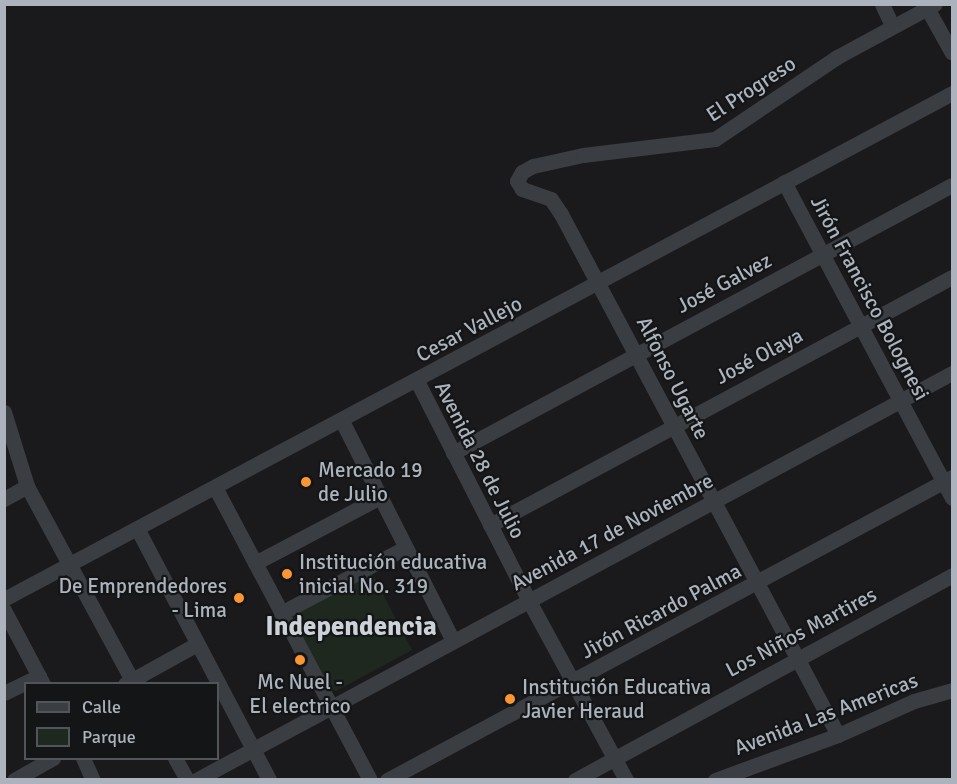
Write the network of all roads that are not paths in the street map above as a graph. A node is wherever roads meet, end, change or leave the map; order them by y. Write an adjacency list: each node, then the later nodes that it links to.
1 (882, 4): 3 (street)
2 (931, 6): 3 (street, El Progreso); 4 (street)
3 (892, 25): 8 (street, El Progreso)
4 (952, 53)
5 (952, 93): 6 (street, Cesar Vallejo)
6 (784, 182): 9 (street, Jirón Francisco Bolognesi); 11 (street, Cesar Vallejo)
7 (952, 185): 9 (street, José Galvez)
8 (520, 188): 11 (street, Alfonso Ugarte)
9 (823, 254): 12 (street, Jirón Francisco Bolognesi); 13 (street, José Galvez)
10 (952, 277): 12 (street, José Olaya)
11 (600, 282): 13 (street, Alfonso Ugarte); 15 (street, Cesar Vallejo)
12 (861, 326): 16 (street, Jirón Francisco Bolognesi); 19 (street, José Olaya)
13 (637, 354): 19 (street, Alfonso Ugarte); 20 (street, José Galvez)
14 (952, 373): 16 (street, Avenida 17 de Noviembre)
15 (417, 381): 18 (street, Cesar Vallejo); 20 (street, Avenida 28 de Julio)
16 (901, 400): 21 (street, Jirón Francisco Bolognesi); 27 (street, Avenida 17 de Noviembre)
17 (4, 412): 22 (street)
18 (342, 421): 23 (street, Cesar Vallejo); 24 (street)
19 (674, 425): 27 (street, Alfonso Ugarte); 28 (street, José Olaya)
20 (453, 453): 28 (street, Avenida 28 de Julio)
21 (948, 479): 25 (street, Jirón Francisco Bolognesi); 34 (street, Jirón Ricardo Palma)
22 (27, 486): 26 (street); 32 (street)
23 (216, 489): 29 (street, Cesar Vallejo); 31 (street)
24 (380, 497): 30 (street); 31 (street)
25 (952, 498)
26 (4, 499)
27 (714, 502): 34 (street, Alfonso Ugarte); 36 (street, Avenida 17 de Noviembre)
28 (490, 525): 36 (street, Avenida 28 de Julio)
29 (138, 531): 32 (street, Cesar Vallejo); 40 (street)
30 (405, 549): 38 (street); 39 (street)
31 (255, 563): 38 (street)
32 (69, 566): 35 (street, Cesar Vallejo); 44 (street)
33 (952, 575): 41 (street, Los Niños Martires)
34 (757, 583): 41 (street, Alfonso Ugarte); 46 (street, Jirón Ricardo Palma)
35 (4, 599)
36 (529, 601): 39 (street, Avenida 17 de Noviembre); 46 (street, Avenida 28 de Julio)
37 (4, 610): 43 (street)
38 (281, 613): 52 (street)
39 (453, 641): 52 (street, Avenida 17 de Noviembre)
40 (197, 644): 44 (street); 45 (street)
41 (797, 657): 53 (street, Alfonso Ugarte); 55 (street, Los Niños Martires)
42 (952, 678): 51 (street)
43 (41, 680)
44 (130, 682)
45 (217, 682)
46 (572, 682): 55 (street, Avenida 28 de Julio); 65 (street, Jirón Ricardo Palma)
47 (24, 686): 50 (street)
48 (219, 686): 54 (street)
49 (952, 690): 51 (street, Avenida Las Americas)
50 (4, 693)
51 (914, 701): 53 (street, Avenida Las Americas)
52 (328, 708): 54 (street, Avenida 17 de Noviembre); 64 (street)
53 (838, 735): 68 (street, Avenida Las Americas)
54 (252, 749): 62 (street, Avenida 17 de Noviembre); 63 (street)
55 (615, 758): 66 (street, Los Niños Martires); 67 (street, Avenida 28 de Julio)
56 (51, 760): 59 (street)
57 (83, 760): 60 (street)
58 (176, 760): 61 (street)
59 (14, 780)
60 (93, 780)
61 (187, 780)
62 (196, 780)
63 (269, 780)
64 (370, 780)
65 (387, 780)
66 (575, 780)
67 (626, 780)
68 (715, 780)

